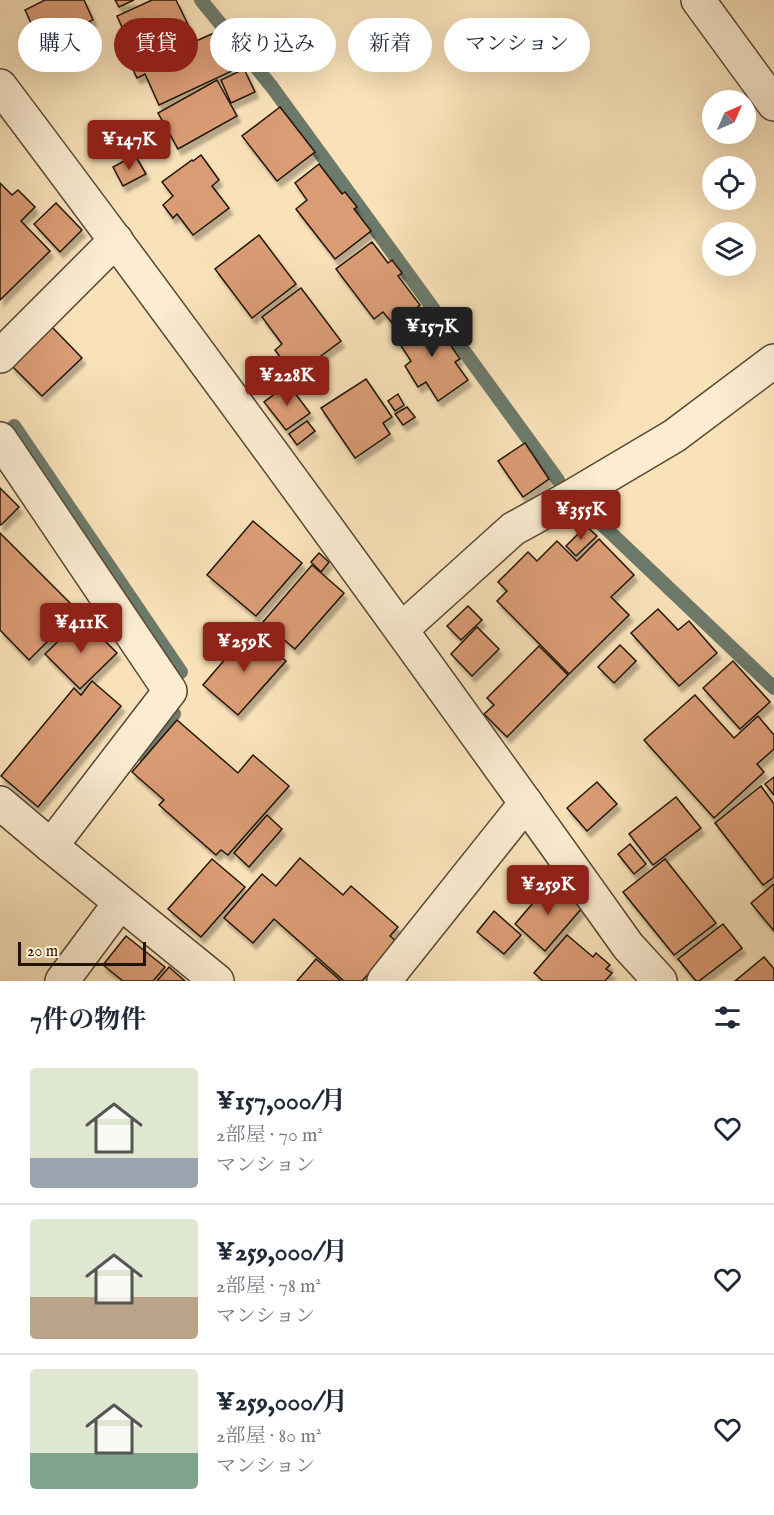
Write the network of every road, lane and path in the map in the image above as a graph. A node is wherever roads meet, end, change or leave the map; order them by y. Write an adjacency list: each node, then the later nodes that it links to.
1 (698, 0): 3 (street)
2 (0, 86): 4 (street)
3 (774, 104)
4 (116, 240): 5 (street); 8 (street)
5 (0, 356)
6 (774, 361): 8 (street)
7 (0, 439): 11 (street)
8 (402, 629): 9 (street)
9 (526, 802): 15 (street); 16 (street)
10 (0, 803): 11 (street)
11 (51, 846): 12 (street)
12 (120, 903): 13 (street); 14 (street)
13 (62, 981)
14 (217, 981)
15 (384, 981)
16 (660, 981)

